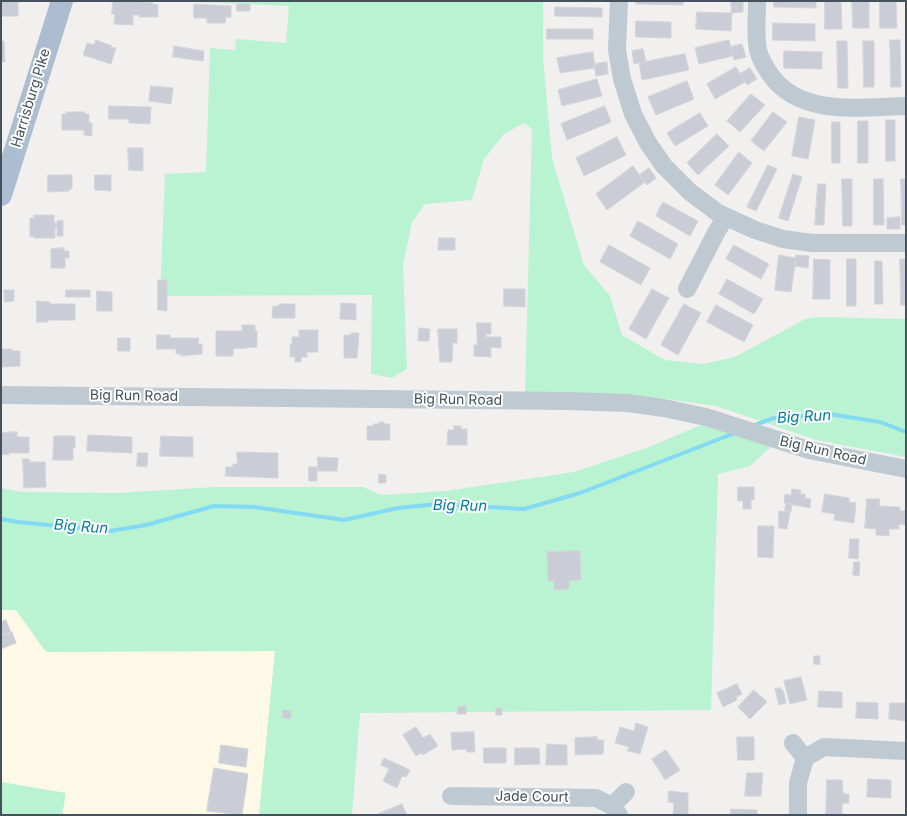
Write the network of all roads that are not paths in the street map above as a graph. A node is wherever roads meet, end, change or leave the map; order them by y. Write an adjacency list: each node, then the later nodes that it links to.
1 (62, 1): 5 (main road, Harrisburg Pike)
2 (619, 1): 6 (street)
3 (757, 1): 4 (street)
4 (906, 106)
5 (1, 195)
6 (726, 217): 7 (street); 8 (street)
7 (906, 243)
8 (687, 289)
9 (1, 395): 10 (street, Big Run Road)
10 (906, 469)
11 (793, 743): 13 (street)
12 (906, 751): 13 (street)
13 (805, 758): 17 (street)
14 (626, 792): 16 (street)
15 (451, 796): 16 (street, Jade Court)
16 (616, 810)
17 (798, 815)

